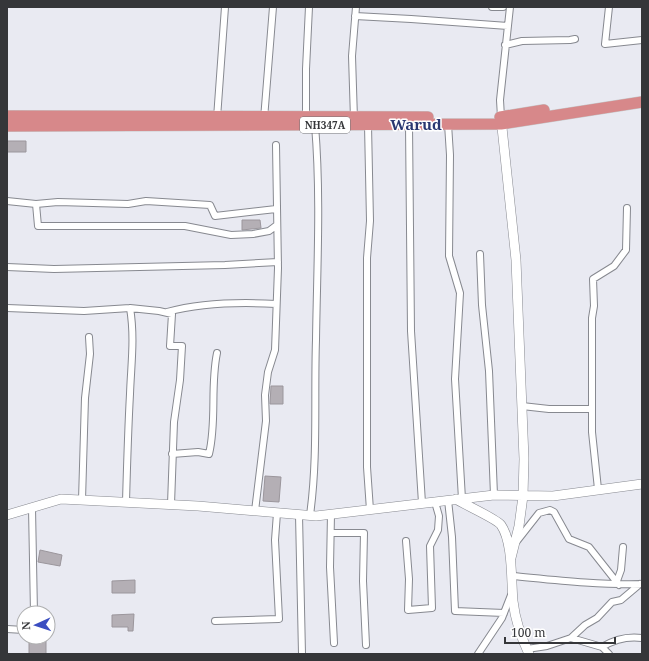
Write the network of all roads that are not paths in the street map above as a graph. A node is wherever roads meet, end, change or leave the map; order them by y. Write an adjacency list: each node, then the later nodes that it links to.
1 (225, 7): 20 (street)
2 (273, 7): 17 (street)
3 (309, 7): 21 (street)
4 (356, 7): 9 (street)
5 (492, 7): 6 (street)
6 (503, 7)
7 (510, 7): 10 (street)
8 (610, 7): 12 (street)
9 (355, 16): 10 (street); 18 (street)
10 (508, 26): 13 (street)
11 (575, 39): 13 (street)
12 (642, 40)
13 (505, 45): 19 (street)
14 (642, 95): 19 (highway)
15 (642, 102): 19 (highway, NH347A)
16 (7, 116): 20 (highway)
17 (264, 121): 20 (highway, NH347A); 21 (highway, NH347A)
18 (354, 121): 19 (highway); 21 (highway, NH347A); 23 (highway, NH347A)
19 (501, 121): 22 (highway, NH347A); 41 (street)
20 (217, 122): 25 (highway, NH347A)
21 (309, 122): 61 (street)
22 (448, 124): 24 (highway, NH347A); 48 (street)
23 (368, 125): 24 (highway, NH347A); 55 (street)
24 (409, 125): 52 (street)
25 (7, 126)
26 (276, 145): 30 (street)
27 (7, 201): 28 (street)
28 (36, 204): 30 (street); 31 (street)
29 (627, 208): 42 (street)
30 (276, 209): 31 (street)
31 (277, 225): 33 (street)
32 (480, 254): 46 (street)
33 (278, 262): 34 (street); 35 (street)
34 (7, 267)
35 (276, 304): 38 (street); 56 (street)
36 (7, 308): 37 (street)
37 (130, 308): 38 (street); 50 (street)
38 (165, 312): 43 (street)
39 (89, 337): 49 (street)
40 (217, 354): 43 (street)
41 (522, 406): 42 (street); 47 (street)
42 (591, 409): 45 (street)
43 (172, 454): 53 (street)
44 (642, 484): 45 (street)
45 (598, 489): 47 (street)
46 (494, 495): 47 (street); 48 (street)
47 (523, 496): 64 (street)
48 (455, 499): 51 (street); 66 (street); 72 (street)
49 (82, 500): 50 (street); 54 (street)
50 (126, 502): 53 (street)
51 (435, 502): 52 (street); 63 (street)
52 (422, 503): 55 (street)
53 (171, 504): 56 (street)
54 (32, 508): 58 (street); 71 (street)
55 (370, 510): 59 (street)
56 (255, 511): 57 (street)
57 (277, 513): 60 (street); 73 (street)
58 (7, 514)
59 (331, 514): 61 (street); 62 (street)
60 (299, 515): 61 (street); 80 (street)
61 (310, 516)
62 (331, 534): 76 (street); 77 (street)
63 (406, 541)
64 (515, 544): 66 (street); 68 (street)
65 (623, 546): 68 (street)
66 (511, 558): 67 (street)
67 (512, 576): 68 (street); 70 (street)
68 (618, 583): 69 (street)
69 (641, 584): 74 (street)
70 (513, 590): 72 (street); 79 (street)
71 (34, 605)
72 (504, 613): 81 (street)
73 (215, 621)
74 (571, 638): 78 (street); 79 (street)
75 (642, 638): 78 (street)
76 (334, 643)
77 (366, 645)
78 (602, 647): 82 (street)
79 (528, 652)
80 (302, 654)
81 (478, 654)
82 (609, 654)

